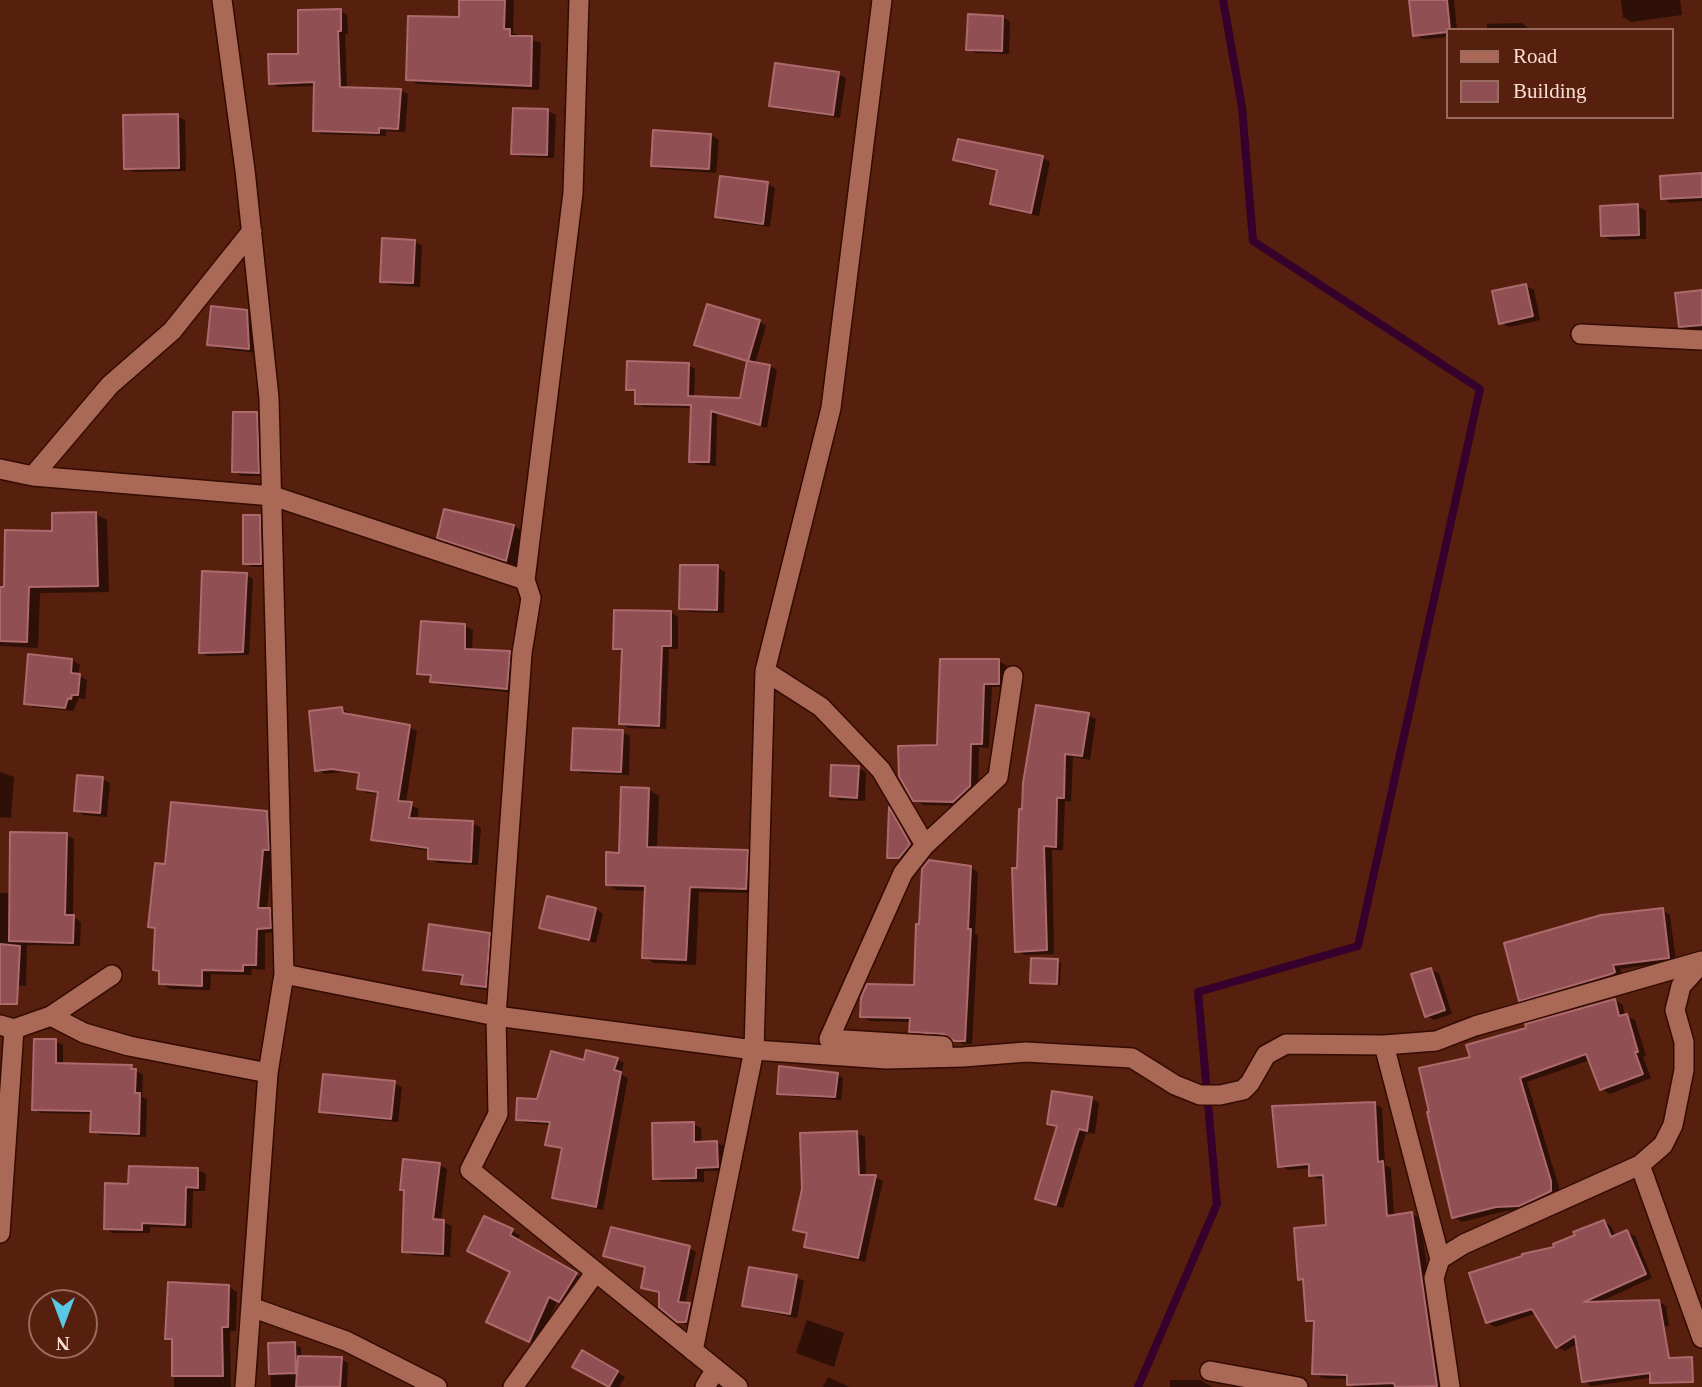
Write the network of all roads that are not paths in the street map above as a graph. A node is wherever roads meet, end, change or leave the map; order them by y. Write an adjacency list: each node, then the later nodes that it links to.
1 (222, 0): 4 (street)
2 (579, 0): 10 (street)
3 (882, 0): 11 (street)
4 (251, 231): 8 (street); 9 (street)
5 (1581, 334): 6 (street)
6 (1702, 340)
7 (0, 469): 8 (street)
8 (33, 476): 9 (street)
9 (273, 496): 10 (street); 15 (street)
10 (524, 580): 18 (street)
11 (765, 671): 13 (street); 22 (street)
12 (1013, 676): 13 (street)
13 (925, 845): 20 (street)
14 (1702, 962): 21 (street); 26 (street)
15 (284, 974): 18 (street); 25 (street)
16 (113, 975): 17 (street)
17 (51, 1016): 19 (street); 25 (street)
18 (496, 1016): 22 (street); 29 (street)
19 (7, 1027): 27 (street)
20 (829, 1039): 23 (street); 24 (street)
21 (1384, 1045): 23 (street); 28 (street)
22 (754, 1050): 24 (street); 32 (street)
23 (1026, 1052): 24 (street)
24 (964, 1057)
25 (268, 1073): 30 (street)
26 (1640, 1165): 28 (street); 31 (street)
27 (0, 1233)
28 (1440, 1259): 41 (street)
29 (595, 1273): 32 (street); 37 (street)
30 (251, 1307): 35 (street); 36 (street)
31 (1702, 1338)
32 (693, 1351): 33 (street)
33 (716, 1369): 38 (street); 39 (street)
34 (1210, 1371): 40 (street)
35 (245, 1387)
36 (437, 1387)
37 (513, 1387)
38 (705, 1387)
39 (738, 1387)
40 (1298, 1387)
41 (1450, 1387)

